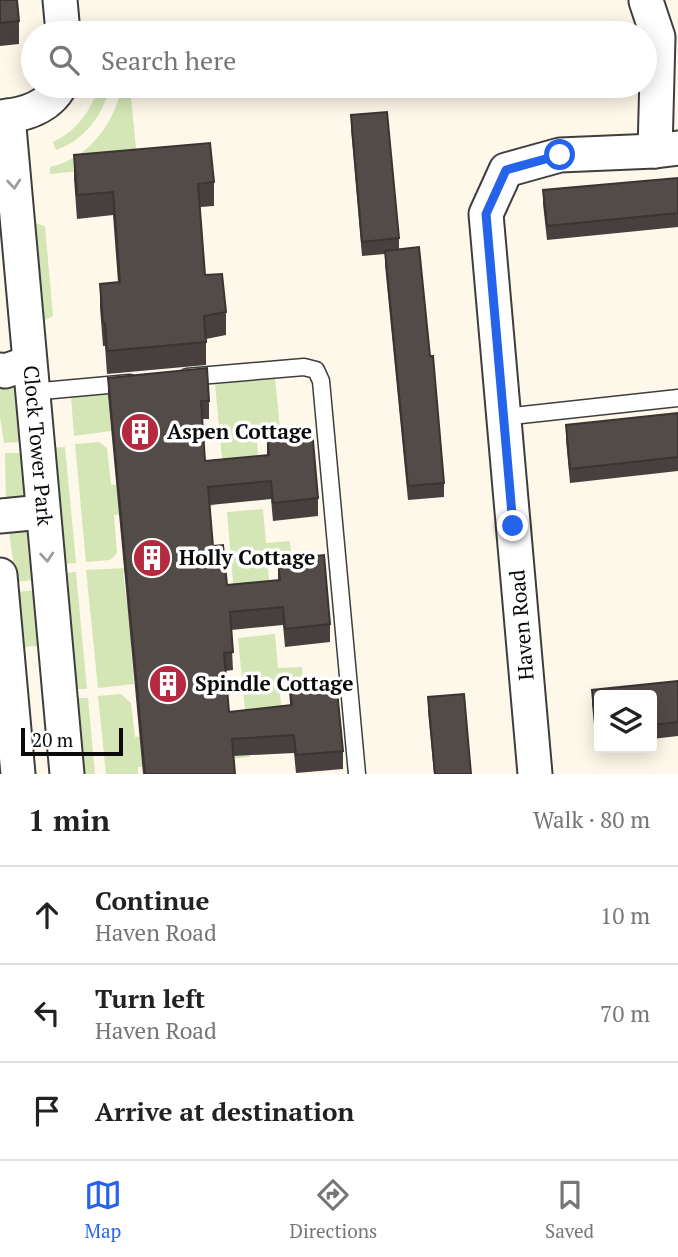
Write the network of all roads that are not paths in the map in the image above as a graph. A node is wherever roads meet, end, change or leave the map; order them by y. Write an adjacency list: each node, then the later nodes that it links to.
1 (60, 0): 3 (street)
2 (646, 1): 4 (street, Haven Road)
3 (62, 21)
4 (653, 21)
5 (657, 34): 8 (street, Haven Road)
6 (54, 98): 7 (street, Clock Tower Park)
7 (4, 117): 9 (street, Clock Tower Park, one-way to 9)
8 (666, 150): 13 (street, Haven Road)
9 (20, 375): 11 (lane); 14 (street, Clock Tower Park)
10 (171, 379): 21 (lane)
11 (145, 381)
12 (678, 398): 13 (lane)
13 (504, 416): 22 (street, Haven Road)
14 (43, 512): 15 (street); 17 (street, Clock Tower Park, one-way to 17)
15 (0, 516)
16 (0, 575): 18 (street)
17 (56, 655): 18 (street); 19 (street, Clock Tower Park)
18 (8, 662): 20 (street)
19 (65, 763): 20 (street)
20 (17, 764)
21 (357, 774)
22 (535, 774)

